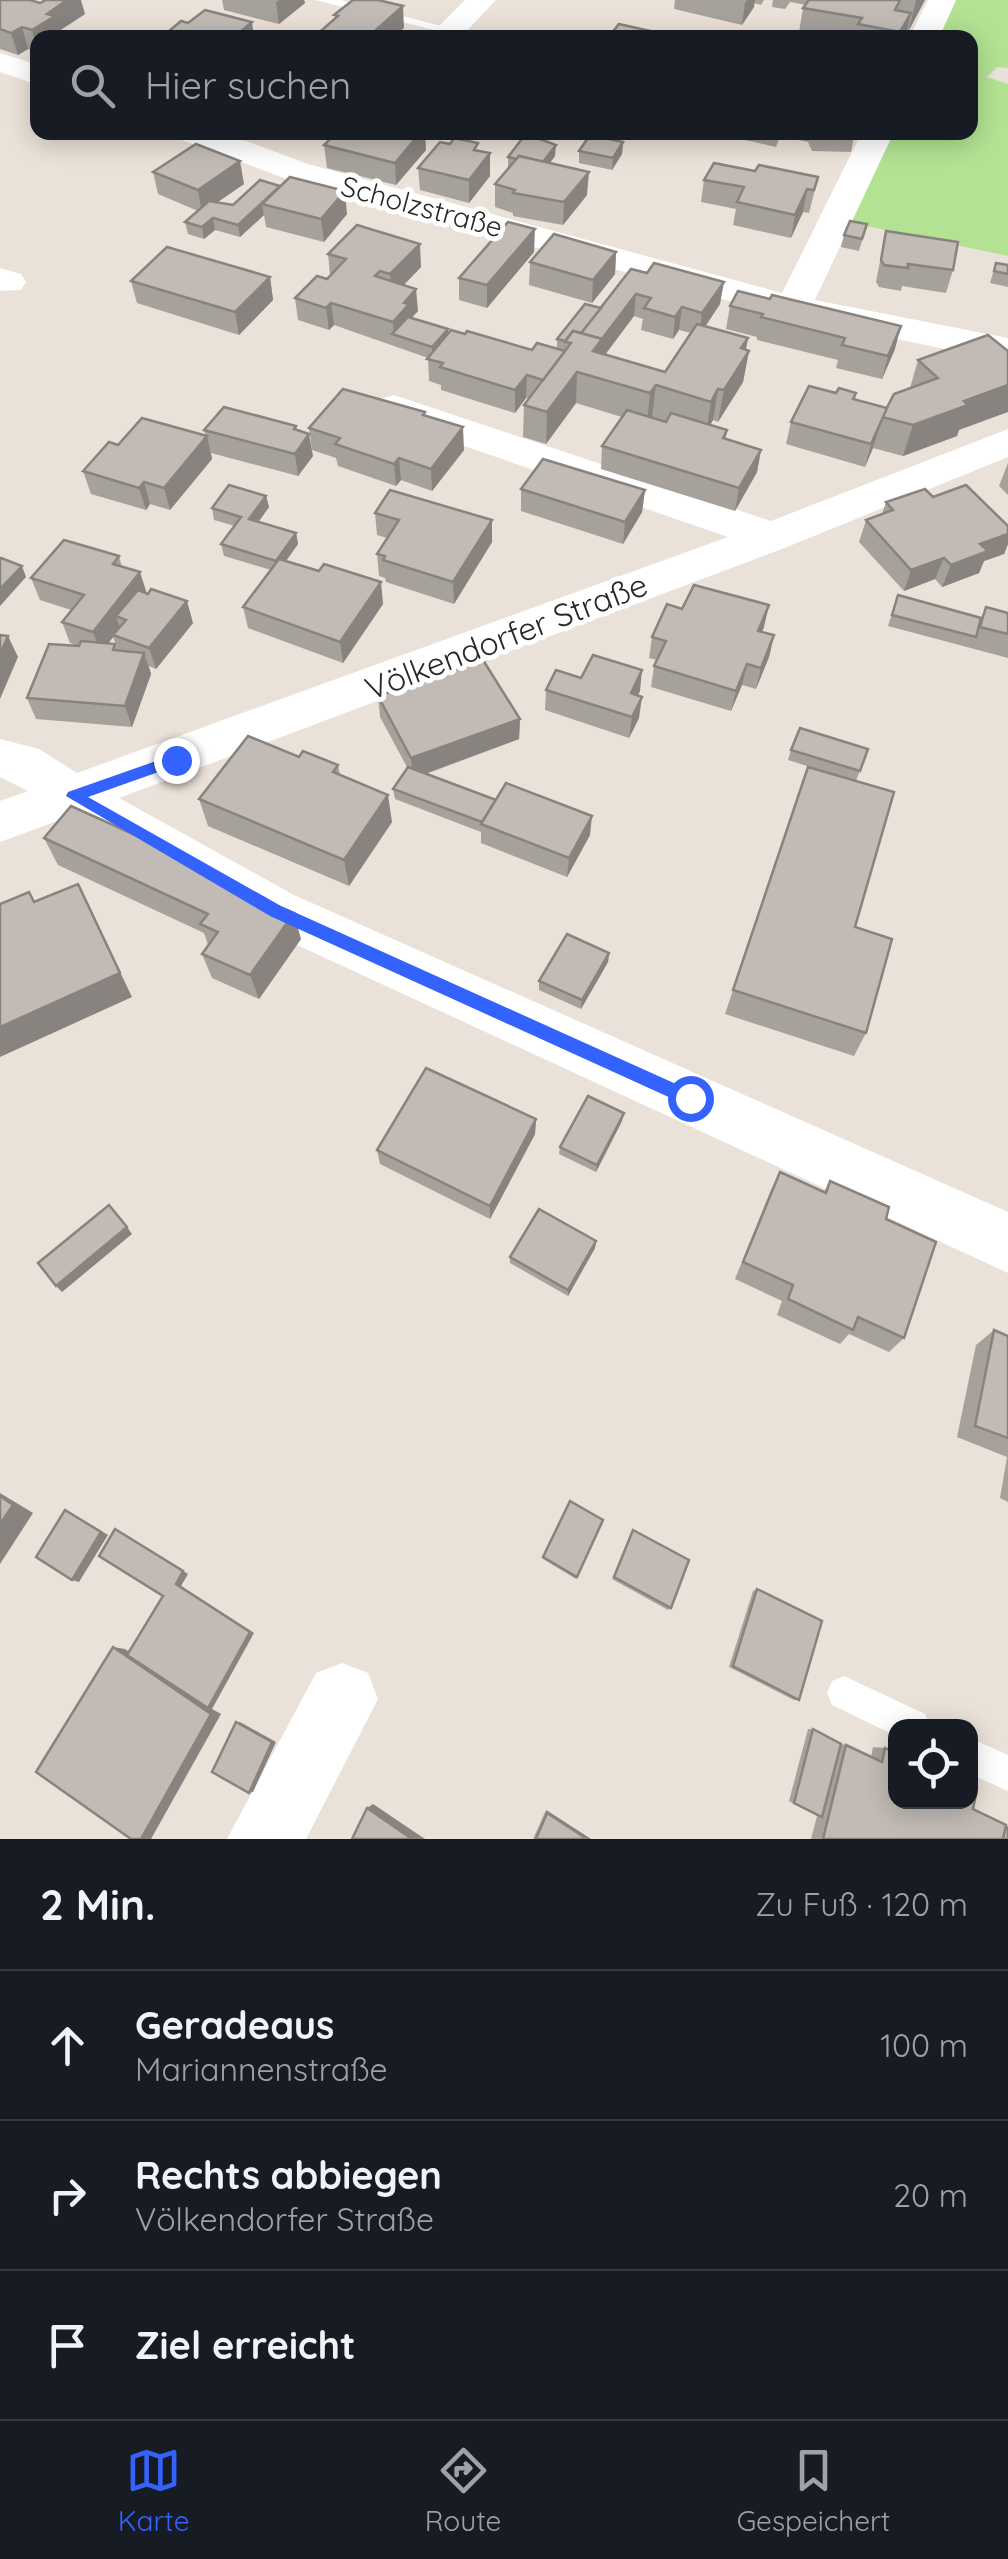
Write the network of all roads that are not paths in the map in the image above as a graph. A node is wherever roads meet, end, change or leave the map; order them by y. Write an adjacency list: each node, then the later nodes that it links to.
1 (322, 0): 4 (lane)
2 (482, 0): 5 (street)
3 (942, 0): 6 (street)
4 (431, 30)
5 (450, 30)
6 (928, 30)
7 (0, 62): 8 (street)
8 (30, 73)
9 (211, 140): 12 (street, Scholzstraße)
10 (874, 140): 13 (street)
11 (324, 146): 12 (street)
12 (296, 172): 13 (street, Scholzstraße)
13 (793, 306): 14 (street, Scholzstraße)
14 (1008, 350)
15 (354, 395): 17 (street)
16 (1008, 442): 17 (street, Völkendorfer Straße)
17 (772, 537): 19 (street, Völkendorfer Straße)
18 (0, 758): 19 (street)
19 (73, 796): 20 (street, Völkendorfer Straße); 21 (street)
20 (0, 822)
21 (1008, 1242)
22 (844, 1692): 24 (lane)
23 (342, 1699): 27 (street)
24 (899, 1719)
25 (978, 1759): 26 (lane)
26 (1008, 1773)
27 (266, 1839)

